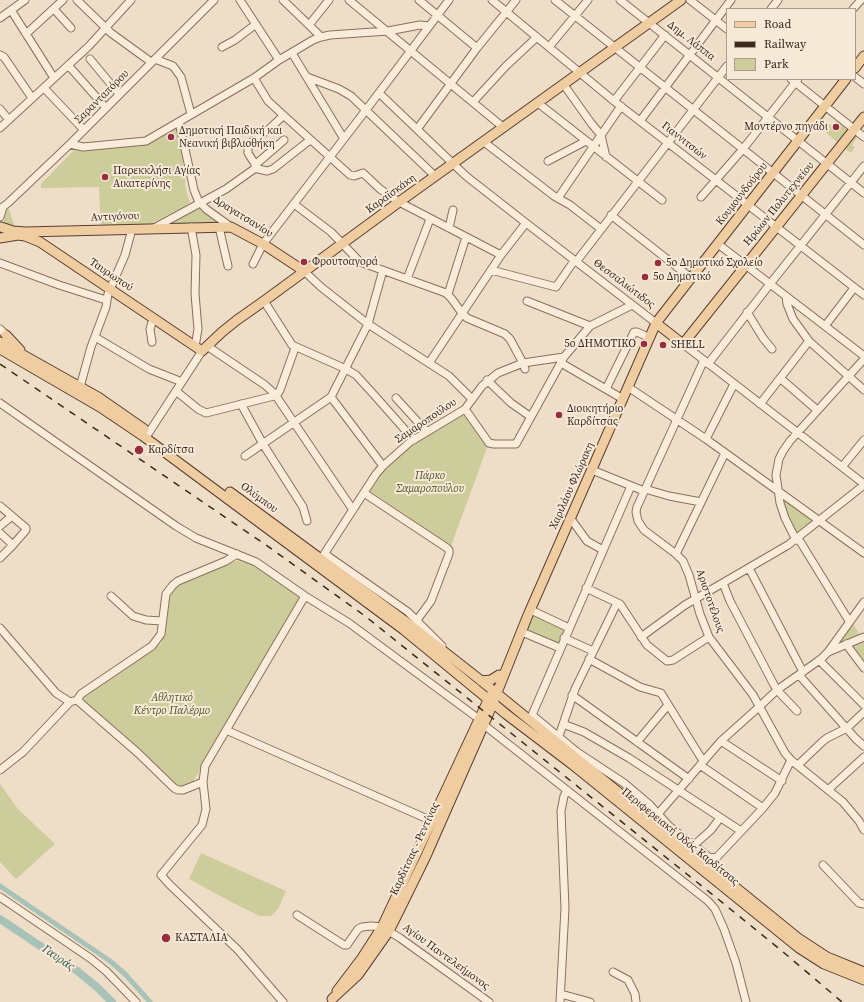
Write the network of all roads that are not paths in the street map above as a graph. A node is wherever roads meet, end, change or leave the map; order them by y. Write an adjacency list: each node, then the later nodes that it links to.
1 (25, 0): 26 (street)
2 (63, 0): 25 (street)
3 (76, 0): 37 (street)
4 (131, 0): 37 (street)
5 (240, 0): 33 (street)
6 (283, 0): 34 (street)
7 (329, 0): 34 (street)
8 (349, 0): 39 (street)
9 (419, 0): 28 (street)
10 (449, 0): 28 (street)
11 (492, 0): 27 (street, Γιαννιτσών)
12 (516, 0): 27 (street)
13 (555, 0): 29 (street)
14 (588, 0): 29 (street)
15 (620, 0): 32 (street, Δημ. Λάππα)
16 (681, 0): 32 (main road, Καραϊσκάκη)
17 (690, 0): 31 (street)
18 (731, 0): 31 (street)
19 (778, 0): 23 (street)
20 (860, 0): 22 (street); 24 (street)
21 (209, 2): 55 (street, Σαρανταπόρου)
22 (864, 3)
23 (772, 8)
24 (854, 8)
25 (54, 9): 36 (street); 40 (street)
26 (11, 10): 30 (street); 40 (street)
27 (506, 12): 43 (street, Γιαννιτσών); 47 (street)
28 (438, 15): 35 (street); 47 (street)
29 (575, 16): 45 (street); 46 (street)
30 (0, 18)
31 (716, 20): 38 (street); 51 (street)
32 (649, 22): 41 (street, Δημ. Λάππα); 46 (main road, Καραϊσκάκη)
33 (256, 24): 44 (street); 54 (street)
34 (309, 25): 42 (street)
35 (429, 26): 39 (street); 48 (street)
36 (71, 28)
37 (106, 28): 55 (street); 56 (street)
38 (726, 28)
39 (388, 31): 42 (street); 48 (street)
40 (26, 34): 62 (street)
41 (665, 35): 51 (street, Δημ. Λάππα); 57 (street)
42 (321, 37): 49 (street)
43 (537, 37): 45 (street, Γιαννιτσών); 77 (street)
44 (222, 47)
45 (549, 47): 60 (street, Γιαννιτσών)
46 (615, 47): 57 (street); 60 (main road, Καραϊσκάκη)
47 (477, 48): 68 (street)
48 (412, 51): 68 (street); 73 (street)
49 (292, 52): 54 (street); 61 (street)
50 (0, 55): 75 (street)
51 (690, 55): 64 (street, Δημ. Λάππα); 71 (street)
52 (864, 56): 59 (main road)
53 (90, 59): 74 (street)
54 (279, 60): 63 (street)
55 (153, 61): 74 (street, Σαρανταπόρου); 85 (street)
56 (68, 65): 62 (street); 82 (street)
57 (640, 67): 71 (street); 76 (street)
58 (726, 67): 64 (street)
59 (856, 67)
60 (580, 73): 70 (main road, Καραϊσκάκη); 76 (street, Γιαννιτσών)
61 (307, 77): 83 (street); 99 (street)
62 (54, 78): 72 (street)
63 (254, 78): 85 (street); 86 (street)
64 (718, 78): 84 (street); 87 (street, Δημ. Λάππα)
65 (856, 78): 69 (street)
66 (795, 80): 80 (street); 87 (street)
67 (845, 80): 80 (main road, Κουμουνδούρου)
68 (451, 83): 77 (street); 93 (street)
69 (864, 84)
70 (564, 85): 78 (main road, Καραϊσκάκη); 97 (street)
71 (665, 87): 84 (street); 90 (street)
72 (44, 88): 75 (street); 95 (street)
73 (379, 93): 83 (street); 93 (street, Θεσσαλιώτιδος)
74 (120, 94): 82 (street, Σαρανταπόρου)
75 (32, 98): 89 (street)
76 (614, 101): 79 (street, Γιαννιτσών)
77 (473, 102): 94 (street)
78 (538, 103): 94 (main road, Καραϊσκάκη); 102 (street)
79 (621, 106): 90 (street, Γιαννιτσών); 97 (street)
80 (825, 106): 96 (street); 103 (main road, Κουμουνδούρου)
81 (0, 108): 89 (street)
82 (106, 108): 95 (street, Σαρανταπόρου)
83 (366, 110): 99 (street); 117 (street)
84 (694, 110): 105 (street); 108 (street)
85 (191, 114): 91 (street)
86 (283, 116): 101 (street); 114 (street)
87 (768, 117): 103 (street, Δημ. Λάππα); 108 (street)
88 (864, 117): 96 (main road, Ηρώων Πολυτεχνείου)
89 (9, 120): 92 (street)
90 (640, 121): 105 (street, Γιαννιτσών)
91 (179, 122): 106 (street); 127 (street, Δραγατσανίου)
92 (0, 128)
93 (418, 128): 112 (street, Θεσσαλιώτιδος)
94 (504, 128): 104 (main road, Καραϊσκάκη)
95 (84, 130): 106 (street, Σαρανταπόρου)
96 (854, 130): 98 (street); 113 (main road, Ηρώων Πολυτεχνείου)
97 (601, 135): 107 (street); 109 (street)
98 (864, 137)
99 (344, 139): 110 (street)
100 (284, 140): 114 (street)
101 (310, 140): 110 (street); 114 (street)
102 (586, 141): 107 (street); 111 (street)
103 (798, 141): 113 (street, Δημ. Λάππα); 116 (main road, Κουμουνδούρου)
104 (484, 142): 112 (main road, Καραϊσκάκη); 124 (street)
105 (668, 143): 118 (street, Γιαννιτσών); 119 (street)
106 (70, 144): 129 (street, Σαρανταπόρου)
107 (593, 147): 109 (street); 124 (street)
108 (743, 149): 116 (street); 118 (street)
109 (607, 157): 119 (street)
110 (330, 158): 126 (street); 128 (street)
111 (548, 161)
112 (452, 164): 117 (main road, Καραϊσκάκη); 135 (street, Θεσσαλιώτιδος)
113 (827, 164): 120 (street, Δημ. Λάππα); 122 (main road, Ηρώων Πολυτεχνείου)
114 (256, 166): 127 (street)
115 (864, 166): 120 (street, Αριστοτέλους)
116 (773, 173): 122 (street); 130 (main road, Κουμουνδούρου)
117 (435, 176): 126 (main road, Καραϊσκάκη)
118 (716, 180): 123 (street); 130 (street, Γιαννιτσών)
119 (638, 181): 125 (street); 133 (street)
120 (851, 183): 121 (street, Δημ. Λάππα); 132 (street, Αριστοτέλους)
121 (864, 193)
122 (802, 195): 132 (street); 139 (main road, Ηρώων Πολυτεχνείου)
123 (701, 197)
124 (558, 198): 144 (street)
125 (662, 200)
126 (399, 202): 134 (street); 147 (main road, Καραϊσκάκη)
127 (200, 204): 138 (street, Δραγατσανίου); 141 (street)
128 (294, 204): 146 (street); 147 (street)
129 (3, 205): 140 (street, Σαρανταπόρου)
130 (748, 205): 139 (street, Γιαννιτσών); 148 (main road, Κουμουνδούρου)
131 (453, 210): 142 (street)
132 (825, 214): 149 (street); 150 (street, Αριστοτέλους)
133 (611, 216): 144 (street); 161 (street)
134 (430, 218): 142 (street); 160 (street)
135 (526, 223): 151 (street); 152 (street, Θεσσαλιώτιδος)
136 (191, 227): 137 (main road, Αντιγόνου); 141 (main road, Αντιγόνου); 185 (street)
137 (219, 227): 138 (main road, Αντιγόνου); 156 (street)
138 (231, 227): 146 (main road, Δραγατσανίου)
139 (776, 227): 150 (street, Γιαννιτσών); 155 (main road, Ηρώων Πολυτεχνείου)
140 (0, 228): 143 (main road, Αντιγόνου); 164 (main road, Ταυρωπού)
141 (152, 228): 143 (main road, Αντιγόνου)
142 (449, 228): 145 (street)
143 (132, 229): 164 (street)
144 (601, 229): 152 (street)
145 (466, 237): 151 (street); 165 (street)
146 (263, 244): 154 (street); 159 (main road, Δραγατσανίου)
147 (343, 244): 157 (street); 159 (main road, Καραϊσκάκη)
148 (718, 244): 155 (street); 161 (main road, Κουμουνδούρου)
149 (864, 245)
150 (800, 246): 162 (street, Αριστοτέλους); 163 (street, Γιαννιτσών)
151 (501, 255): 158 (street)
152 (575, 261): 158 (street); 171 (street, Θεσσαλιώτιδος)
153 (0, 263): 168 (street)
154 (253, 264)
155 (746, 265): 162 (street); 184 (main road, Ηρώων Πολυτεχνείου)
156 (228, 266)
157 (383, 270): 160 (street); 176 (street)
158 (491, 270): 173 (street)
159 (304, 271): 170 (main road, Καραϊσκάκη); 176 (street)
160 (407, 278): 165 (street)
161 (692, 278): 175 (main road, Κουμουνδούρου)
162 (770, 284): 167 (street); 172 (street, Αριστοτέλους)
163 (854, 288): 166 (street, Γιαννιτσών); 178 (street)
164 (110, 289): 168 (street); 174 (main road, Ταυρωπού)
165 (448, 294): 173 (street)
166 (864, 295)
167 (786, 296): 178 (street); 182 (street)
168 (106, 300): 180 (street)
169 (527, 300): 177 (street)
170 (264, 301): 185 (main road, Καραϊσκάκη); 186 (street)
171 (632, 305): 175 (street, Θεσσαλιώτιδος); 177 (street)
172 (747, 312): 188 (street); 191 (street, Αριστοτέλους)
173 (462, 313): 192 (street); 193 (street)
174 (154, 318): 183 (street); 185 (main road, Ταυρωπού)
175 (656, 323): 181 (main road, Χαριλάου Φλώρακη); 184 (main road, Θεσσαλιώτιδος)
176 (368, 324): 192 (street); 194 (street)
177 (590, 326): 190 (street)
178 (825, 326): 189 (street)
179 (2, 335): 200 (main road, Ολύμπου)
180 (95, 337): 198 (street); 200 (street)
181 (650, 338): 201 (main road, Χαριλάου Φλώρακη); 202 (street)
182 (809, 341): 195 (street); 196 (street)
183 (152, 342)
184 (683, 344): 191 (street, Θεσσαλιώτιδος)
185 (201, 348): 198 (street, Καραϊσκάκη); 205 (street)
186 (295, 348): 194 (street); 205 (street)
187 (0, 349): 220 (main road, Ολύμπου)
188 (772, 349)
189 (864, 357): 195 (street)
190 (562, 360): 193 (street, Σαμαροπούλου); 202 (street); 215 (street)
191 (706, 362): 199 (street, Θεσσαλιώτιδος); 216 (street, Αριστοτέλους)
192 (430, 363): 208 (street)
193 (524, 366): 197 (street, Σαμαροπούλου)
194 (346, 369): 206 (street); 222 (street)
195 (848, 376): 203 (street); 214 (street)
196 (780, 378): 212 (street); 214 (street)
197 (487, 380): 208 (street, Σαμαροπούλου); 215 (street)
198 (182, 382): 204 (street, Καραϊσκάκη)
199 (734, 384): 212 (street, Θεσσαλιώτιδος); 221 (street)
200 (80, 387): 220 (main road, Ολύμπου)
201 (628, 387): 209 (main road, Χαριλάου Φλώρακη); 216 (street)
202 (606, 389): 209 (street)
203 (864, 390)
204 (176, 391): 211 (street); 220 (street, Καραϊσκάκη)
205 (276, 395): 211 (street); 217 (street)
206 (332, 397): 217 (street); 227 (street)
207 (396, 398): 218 (street)
208 (472, 399): 213 (street, Σαμαροπούλου)
209 (623, 400): 229 (main road, Χαριλάου Φλώρακη)
210 (0, 403): 248 (street)
211 (241, 404): 224 (street)
212 (760, 404): 219 (street, Θεσσαλιώτιδος)
213 (465, 409): 215 (street); 218 (street, Σαμαροπούλου)
214 (818, 410): 219 (street)
215 (531, 417)
216 (677, 419): 221 (street); 232 (street, Αριστοτέλους)
217 (295, 423): 224 (street); 237 (street)
218 (427, 432): 222 (street, Σαμαροπούλου)
219 (797, 432): 228 (street, Θεσσαλιώτιδος); 233 (street)
220 (147, 435): 250 (main road, Ολύμπου); 286 (main road, Ολύμπου)
221 (706, 439): 225 (street)
222 (414, 440): 227 (street, Σαμαροπούλου)
223 (864, 440): 228 (street)
224 (263, 444): 226 (street); 240 (street)
225 (725, 453): 233 (street); 235 (street)
226 (245, 456)
227 (383, 466): 234 (street, Σαμαροπούλου)
228 (842, 467): 230 (street, Θεσσαλιώτιδος)
229 (592, 470): 231 (street); 239 (main road, Χαριλάου Φλώρακη)
230 (864, 484): 241 (street)
231 (631, 486): 232 (street); 246 (street)
232 (645, 490): 235 (street); 249 (street, Αριστοτέλους)
233 (778, 492): 241 (street); 244 (street)
234 (364, 493): 237 (street, Σαμαροπούλου); 261 (street)
235 (701, 502): 249 (street)
236 (0, 506): 238 (street)
237 (353, 510): 250 (street, Σαμαροπούλου)
238 (12, 516): 242 (street); 245 (street)
239 (570, 519): 246 (street); 260 (main road, Χαριλάου Φλώρακη)
240 (307, 521)
241 (819, 521): 244 (street); 247 (street)
242 (0, 526)
243 (0, 533): 245 (street)
244 (797, 539): 252 (street); 263 (street)
245 (13, 545): 251 (street)
246 (603, 550): 254 (street)
247 (864, 553)
248 (237, 554): 256 (street); 262 (street)
249 (676, 554): 257 (street, Αριστοτέλους)
250 (323, 556): 261 (street); 275 (main road, Ολύμπου)
251 (0, 558)
252 (749, 568): 253 (street); 279 (street)
253 (723, 583): 257 (street); 282 (street)
254 (586, 588): 258 (street); 265 (street)
255 (111, 596): 262 (street)
256 (305, 596): 292 (street); 295 (street)
257 (695, 598): 267 (street); 268 (street, Αριστοτέλους)
258 (617, 602): 267 (street); 273 (street)
259 (864, 602): 263 (street)
260 (530, 613): 265 (street); 266 (main road, Χαριλάου Φλώρακη); 280 (main road, Χαριλάου Φλώρακη)
261 (417, 620): 275 (street)
262 (162, 621): 285 (street)
263 (849, 621): 274 (street)
264 (0, 628): 285 (street)
265 (569, 628): 270 (street)
266 (522, 632): 272 (street); 283 (main road, Χαριλάου Φλώρακη)
267 (641, 637): 268 (street)
268 (709, 637): 289 (street, Αριστοτέλους)
269 (864, 637): 271 (street)
270 (564, 638): 272 (street); 273 (street)
271 (846, 644): 274 (street); 278 (street)
272 (560, 648): 296 (street)
273 (593, 651): 276 (street)
274 (828, 652): 277 (street)
275 (450, 657): 281 (main road, Ολύμπου)
276 (589, 659): 284 (street); 287 (street)
277 (819, 660): 279 (street); 288 (street)
278 (864, 668)
279 (801, 674): 282 (street); 294 (street)
280 (499, 675): 281 (main road); 283 (main road, Χαριλάου Φλώρακη)
281 (481, 681): 283 (main road, Ολύμπου)
282 (778, 690): 289 (street); 290 (street)
283 (495, 692): 286 (main road, Καρδίτσας - Ρεντίνας); 326 (main road, Περιφερειακή Οδός Καρδίτσας)
284 (572, 695): 293 (street); 298 (street)
285 (74, 701): 304 (street); 307 (street)
286 (491, 701): 292 (main road, Καρδίτσας - Ρεντίνας); 327 (main road, Περιφερειακή Οδός Καρδίτσας)
287 (668, 705): 298 (street); 302 (street)
288 (864, 705)
289 (760, 706): 297 (street); 301 (street, Αριστοτέλους)
290 (797, 711)
291 (864, 712): 294 (street)
292 (482, 722): 309 (street); 311 (main road, Καρδίτσας - Ρεντίνας)
293 (563, 724): 296 (street); 310 (street)
294 (847, 728): 299 (street); 303 (street)
295 (226, 730): 307 (street); 316 (street)
296 (560, 736): 313 (street)
297 (721, 741): 302 (street); 306 (street)
298 (637, 742): 305 (street)
299 (864, 746)
300 (864, 757): 308 (street)
301 (791, 760): 303 (street, Αριστοτέλους); 306 (street)
302 (702, 763): 305 (street); 312 (street)
303 (798, 765): 308 (street, Αριστοτέλους)
304 (0, 770)
305 (689, 779): 310 (street)
306 (782, 781): 312 (street)
307 (203, 782): 331 (street)
308 (828, 789): 315 (street, Αριστοτέλους)
309 (567, 790): 328 (street); 336 (street)
310 (679, 790): 313 (street); 314 (street)
311 (450, 792): 316 (main road, Καρδίτσας - Ρεντίνας); 324 (main road, Καρδίτσας - Ρεντίνας)
312 (763, 808): 318 (street)
313 (658, 814): 319 (street)
314 (720, 818): 318 (street); 319 (street)
315 (862, 819): 317 (street, Αριστοτέλους)
316 (432, 821): 324 (main road, Καρδίτσας - Ρεντίνας)
317 (864, 830)
318 (741, 831): 319 (street)
319 (693, 846)
320 (823, 865): 322 (street)
321 (0, 897): 330 (street)
322 (864, 904)
323 (297, 915): 324 (street)
324 (386, 929): 329 (main road, Καρδίτσας - Ρεντίνας); 332 (street, Αγίου Παντελεήμονος)
325 (613, 972): 335 (street)
326 (864, 972)
327 (864, 980)
328 (561, 994): 333 (street); 334 (street)
329 (330, 1000)
330 (136, 1002)
331 (283, 1002)
332 (489, 1002)
333 (560, 1002)
334 (590, 1002)
335 (636, 1002)
336 (746, 1002)

